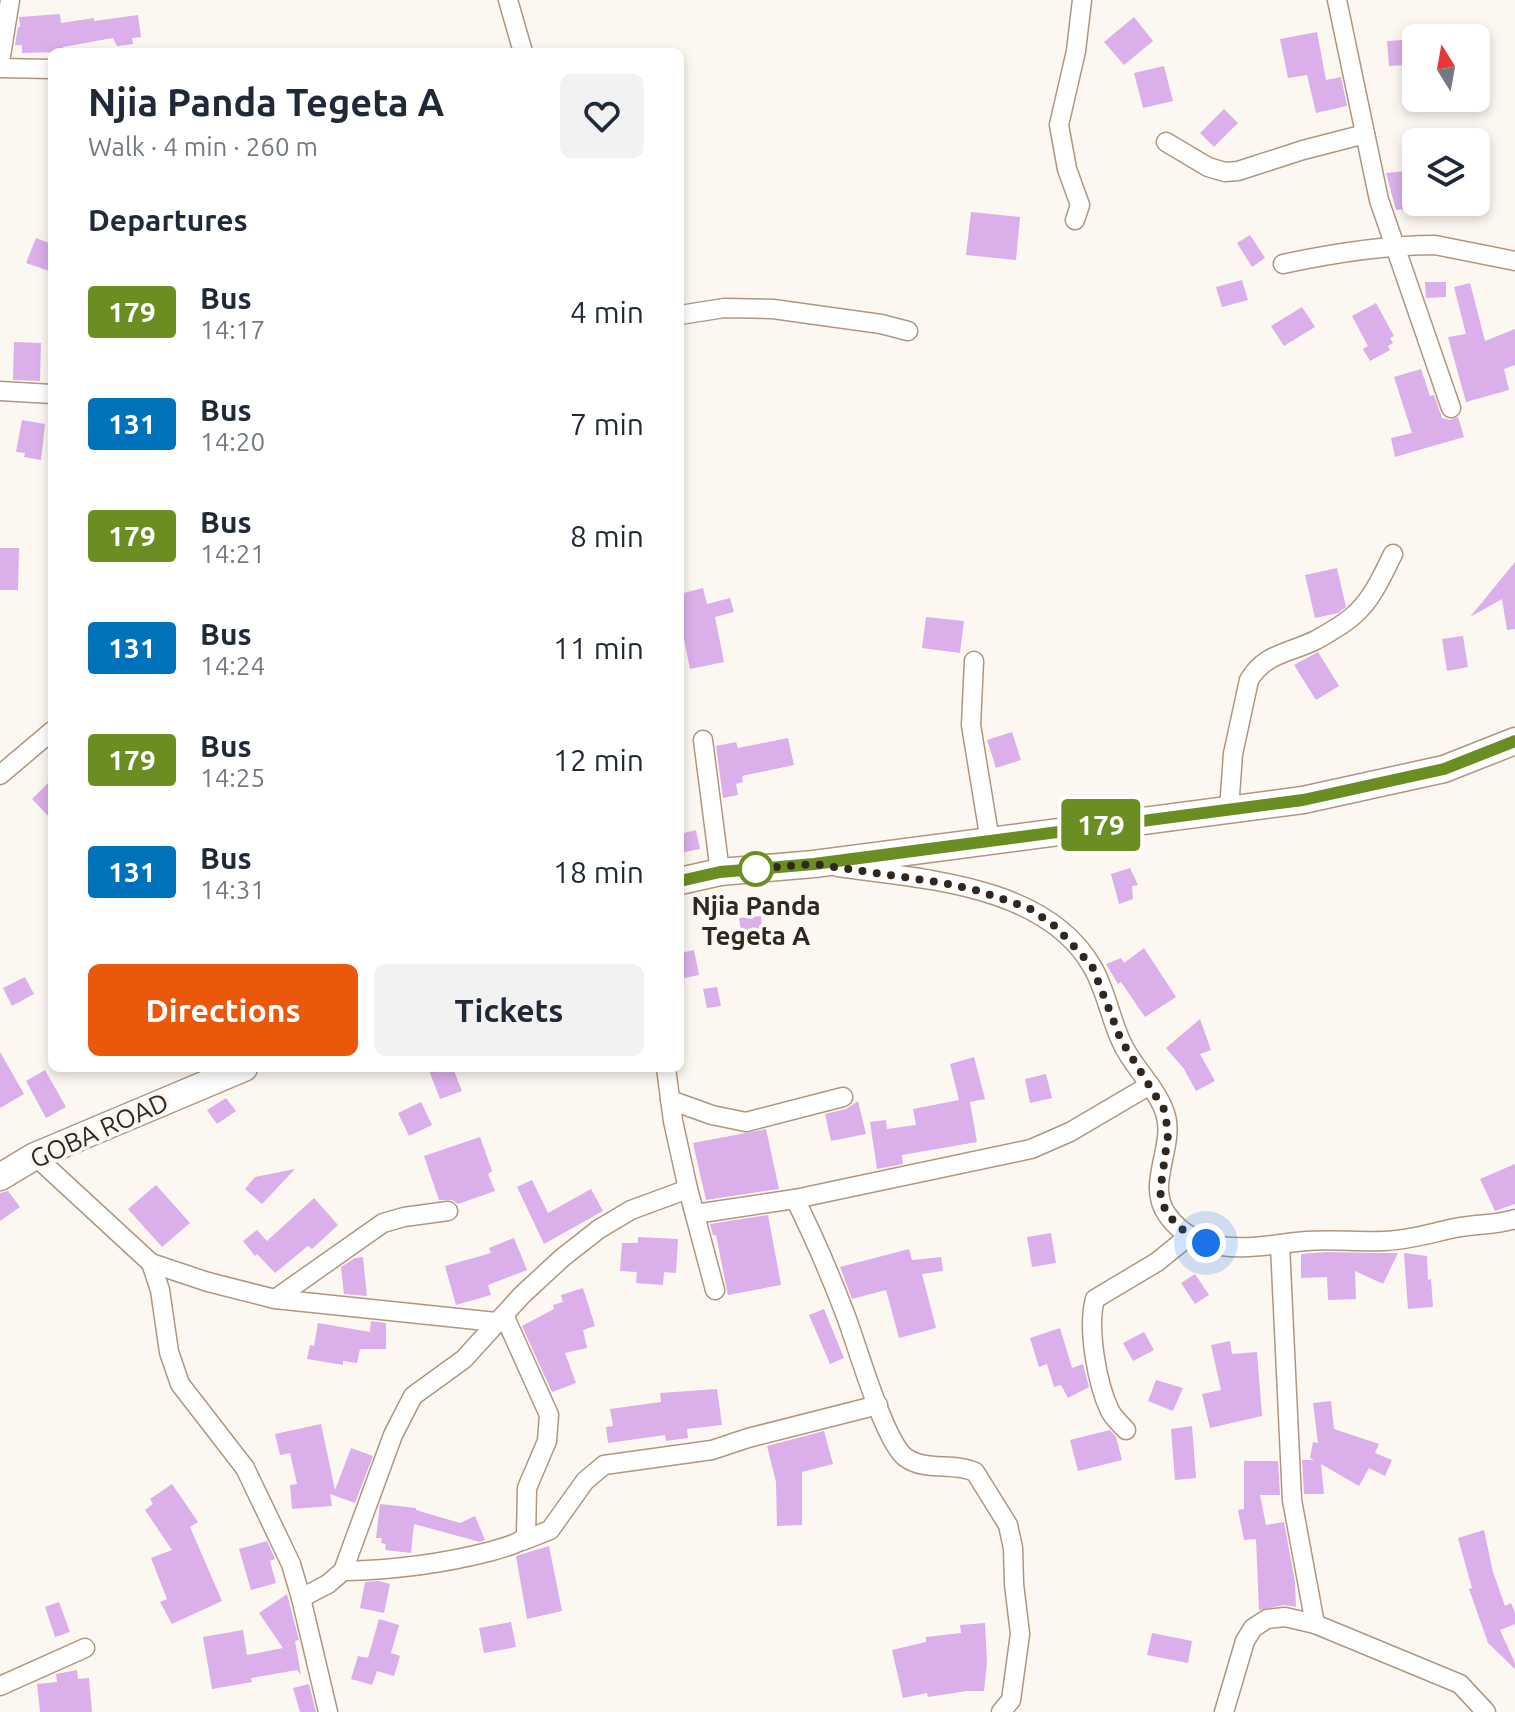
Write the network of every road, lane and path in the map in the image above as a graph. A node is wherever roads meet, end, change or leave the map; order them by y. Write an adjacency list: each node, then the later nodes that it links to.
1 (10, 0): 6 (street)
2 (508, 0): 5 (street)
3 (1082, 0): 11 (street)
4 (1337, 0): 9 (street)
5 (522, 48)
6 (0, 62)
7 (0, 68): 8 (street)
8 (48, 69)
9 (1365, 134): 10 (street); 12 (street)
10 (1166, 142)
11 (1075, 220)
12 (1394, 247): 13 (street); 14 (street); 19 (street)
13 (1515, 261)
14 (1283, 264)
15 (684, 314): 16 (street)
16 (908, 331)
17 (0, 391): 18 (street)
18 (48, 394)
19 (1451, 408)
20 (1393, 554): 26 (street)
21 (974, 661): 27 (street)
22 (48, 734): 25 (street)
23 (703, 740): 29 (street)
24 (1515, 741): 26 (main road)
25 (0, 775)
26 (1229, 809): 27 (main road)
27 (990, 841): 28 (main road)
28 (814, 864): 29 (main road); 33 (street)
29 (720, 872): 30 (main road)
30 (684, 880)
31 (234, 1072): 36 (main road, GOBA ROAD)
32 (666, 1072): 35 (street)
33 (1150, 1085): 39 (street); 43 (street)
34 (843, 1097): 35 (street)
35 (670, 1100): 38 (street)
36 (35, 1156): 37 (main road, GOBA ROAD); 45 (street)
37 (0, 1177)
38 (688, 1189): 41 (street); 48 (street)
39 (795, 1199): 41 (street); 49 (street)
40 (448, 1211): 47 (street)
41 (695, 1214): 46 (street)
42 (1515, 1219): 44 (street)
43 (1189, 1236): 44 (street); 50 (street)
44 (1280, 1245): 54 (street)
45 (151, 1263): 47 (street); 53 (street)
46 (715, 1290)
47 (275, 1299): 48 (street)
48 (500, 1318): 51 (street); 52 (street)
49 (878, 1405): 51 (street); 58 (street)
50 (1126, 1430)
51 (522, 1541): 52 (street)
52 (343, 1571): 53 (street)
53 (301, 1598): 57 (street)
54 (1315, 1624): 59 (street); 60 (street)
55 (85, 1648): 56 (street)
56 (0, 1686)
57 (328, 1712)
58 (1001, 1712)
59 (1224, 1712)
60 (1486, 1712)

